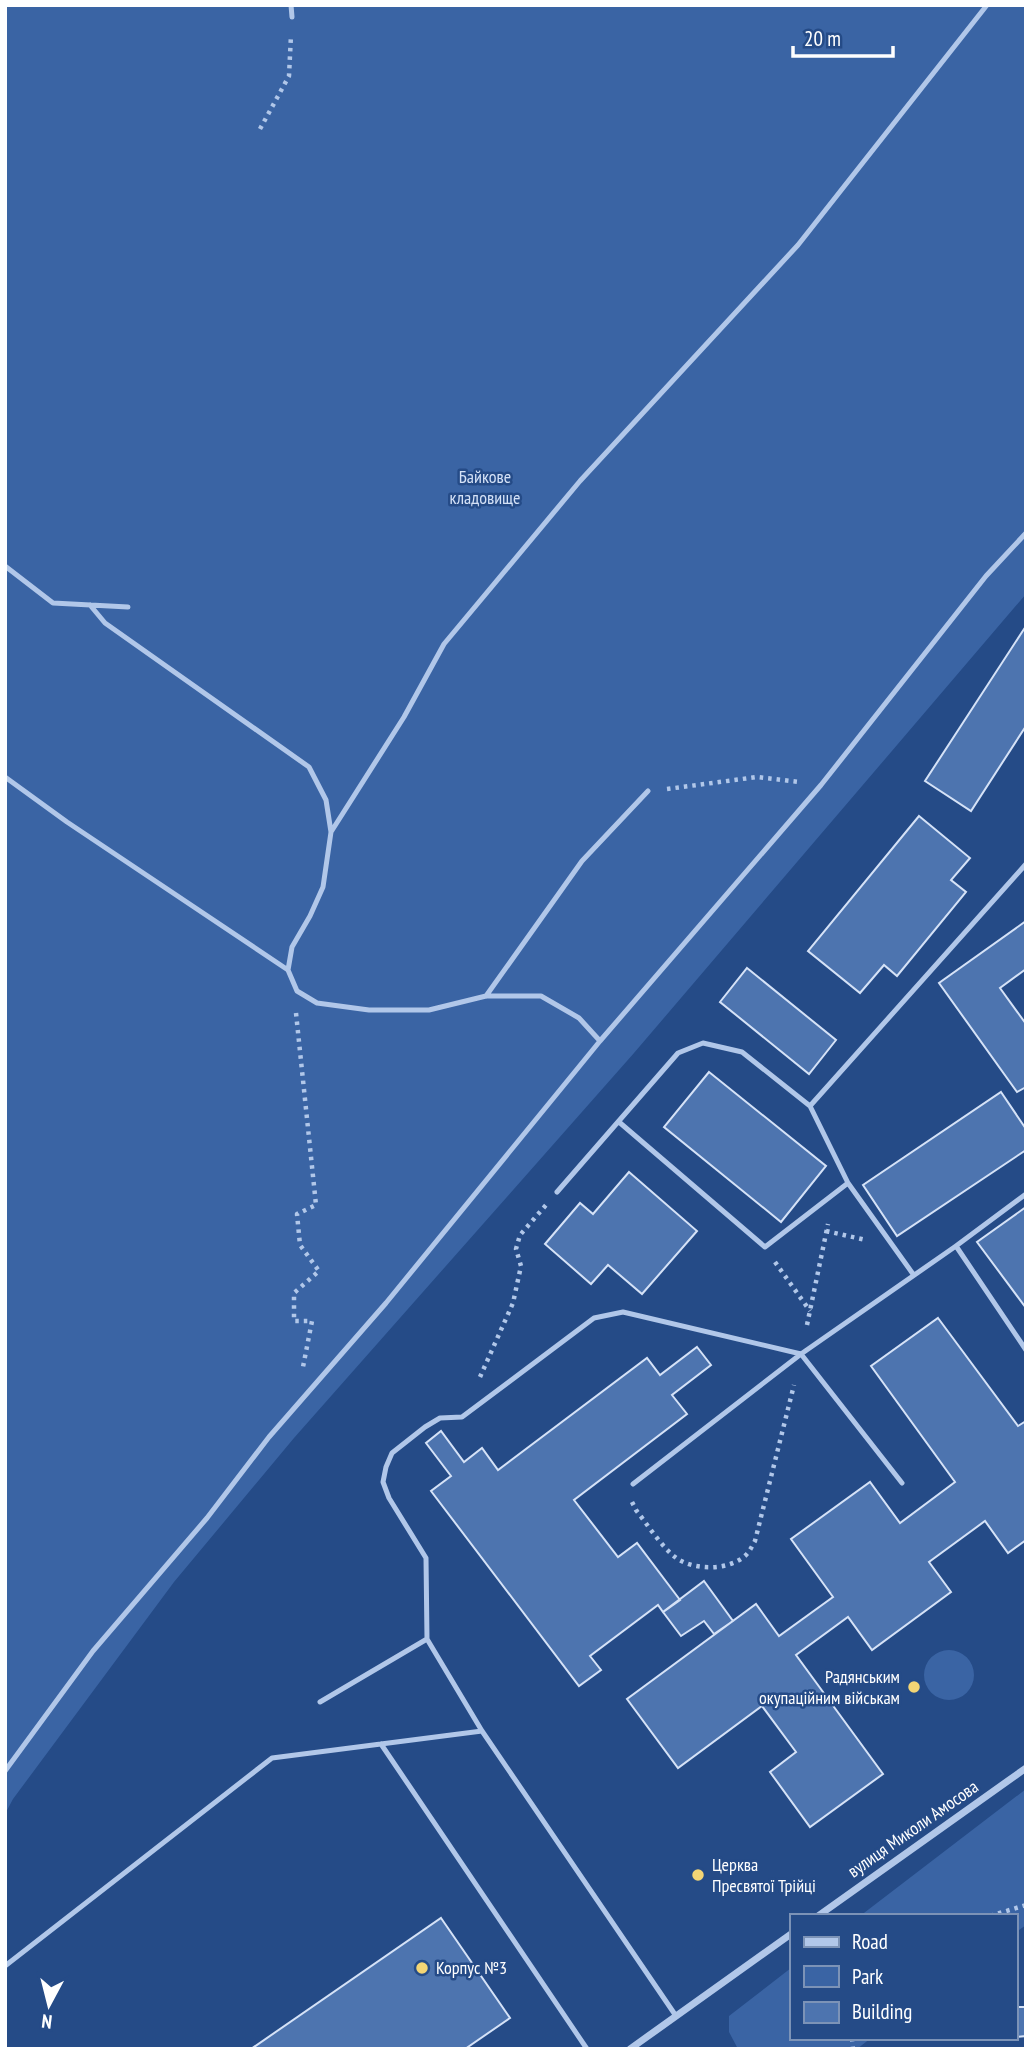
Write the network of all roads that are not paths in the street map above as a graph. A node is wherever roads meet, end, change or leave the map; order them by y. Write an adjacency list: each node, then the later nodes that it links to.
1 (291, 5): 3 (lane)
2 (987, 5): 10 (lane)
3 (292, 17)
4 (1026, 533): 14 (lane)
5 (5, 566): 6 (lane)
6 (90, 605): 7 (lane); 10 (lane)
7 (128, 607)
8 (5, 777): 12 (lane)
9 (648, 791): 13 (lane)
10 (331, 832): 12 (lane)
11 (1026, 864): 15 (lane)
12 (288, 970): 13 (lane)
13 (486, 996): 14 (lane)
14 (600, 1041): 31 (lane)
15 (810, 1106): 16 (lane); 17 (lane)
16 (619, 1122): 17 (lane); 18 (lane)
17 (848, 1182): 21 (lane)
18 (557, 1192)
19 (1026, 1194): 20 (lane)
20 (956, 1246): 21 (lane); 22 (lane)
21 (913, 1274): 23 (lane)
22 (1026, 1350)
23 (801, 1354): 24 (lane); 25 (lane); 26 (lane)
24 (902, 1483)
25 (633, 1484)
26 (427, 1639): 27 (lane); 28 (lane)
27 (320, 1702)
28 (482, 1731): 29 (lane); 35 (lane)
29 (381, 1744): 34 (lane); 36 (lane)
30 (1026, 1768): 32 (street, вулиця Миколи Амосова)
31 (5, 1771)
32 (821, 1914)
33 (790, 1935): 35 (street)
34 (5, 1966)
35 (676, 2016): 37 (street)
36 (587, 2049)
37 (630, 2049)

